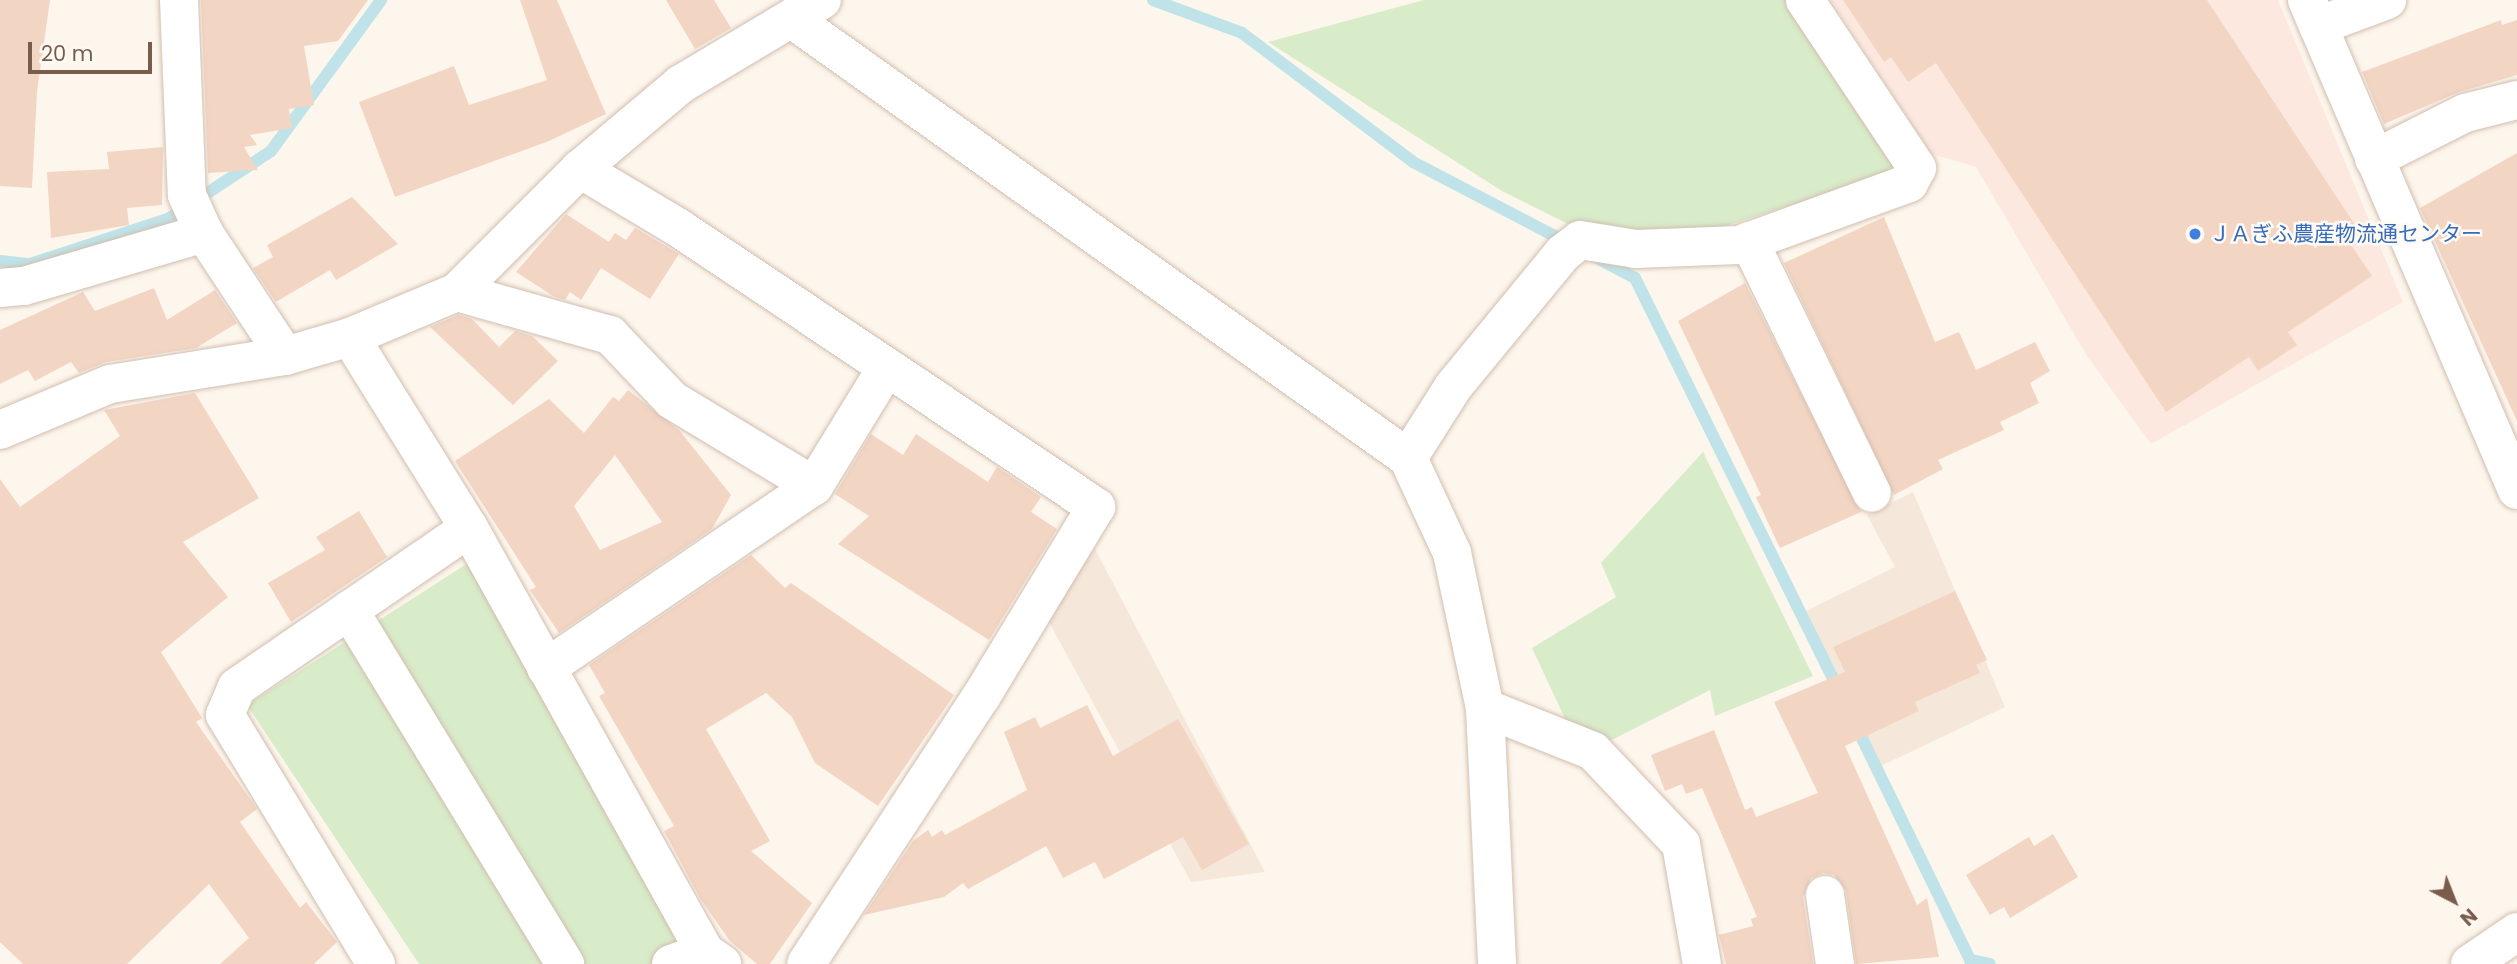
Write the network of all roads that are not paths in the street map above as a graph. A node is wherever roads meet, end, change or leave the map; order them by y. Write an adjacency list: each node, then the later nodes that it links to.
1 (179, 0): 9 (street)
2 (1805, 0): 10 (street)
3 (2386, 0): 5 (street)
4 (807, 10): 8 (street); 17 (street)
5 (2313, 13): 7 (street)
6 (2517, 100): 7 (street)
7 (2374, 159): 19 (street)
8 (580, 169): 12 (street); 15 (street)
9 (204, 233): 11 (street); 14 (street)
10 (1749, 241): 17 (street); 20 (street)
11 (0, 288)
12 (457, 292): 13 (street); 18 (street)
13 (349, 337): 14 (street); 21 (street)
14 (285, 356): 16 (street)
15 (884, 370): 18 (street); 30 (street)
16 (0, 430)
17 (1408, 458): 24 (street)
18 (814, 486): 23 (street)
19 (2517, 490)
20 (1872, 493)
21 (469, 528): 22 (street); 23 (street)
22 (349, 610): 28 (street); 29 (street)
23 (545, 668): 27 (street)
24 (1485, 708): 31 (street); 32 (street)
25 (1825, 895): 33 (street)
26 (2517, 932): 34 (street)
27 (699, 960)
28 (376, 964)
29 (565, 964)
30 (806, 964)
31 (1497, 964)
32 (1702, 964)
33 (1835, 964)
34 (2470, 964)

